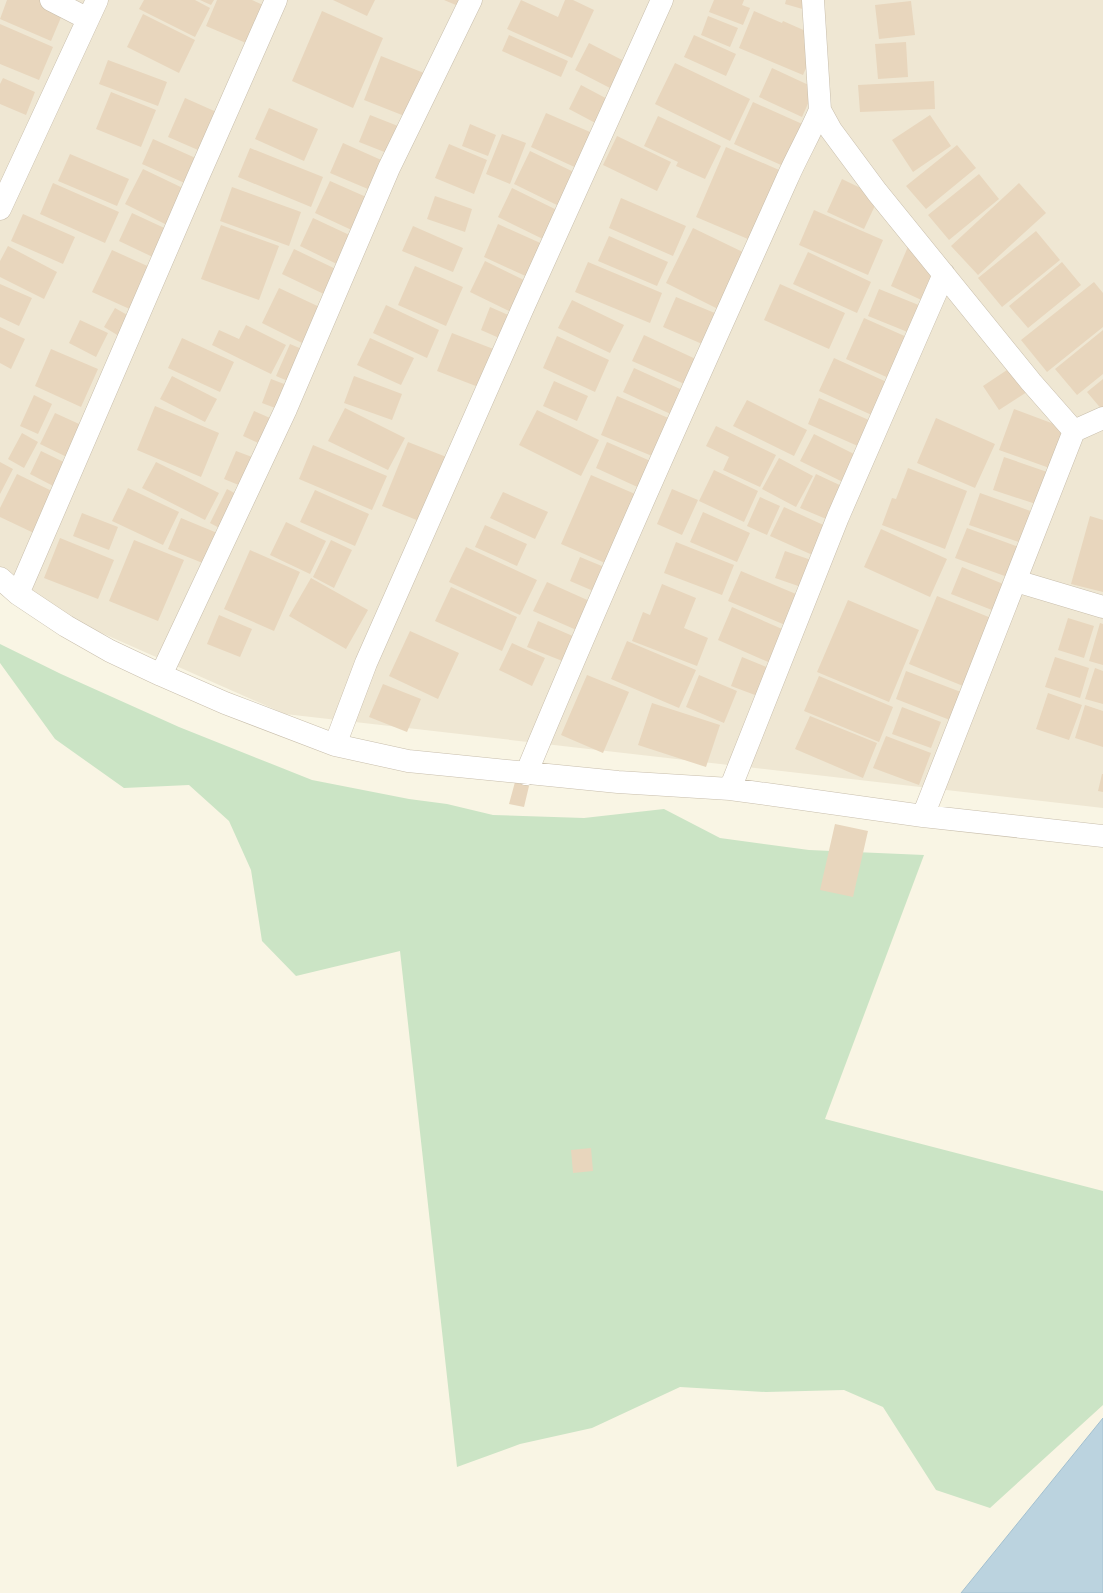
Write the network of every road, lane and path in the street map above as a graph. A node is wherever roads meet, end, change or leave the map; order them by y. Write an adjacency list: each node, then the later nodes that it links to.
1 (51, 0): 6 (street)
2 (276, 0): 14 (street)
3 (471, 0): 16 (street)
4 (662, 0): 17 (street)
5 (813, 0): 7 (street)
6 (92, 9): 8 (street)
7 (820, 110): 9 (street); 18 (street)
8 (0, 209)
9 (944, 274): 11 (street); 19 (street)
10 (1103, 418): 11 (street)
11 (1074, 431): 13 (street)
12 (0, 578): 14 (street)
13 (1016, 581): 15 (street); 20 (street)
14 (18, 594): 16 (street)
15 (1103, 607)
16 (161, 676): 17 (street)
17 (335, 745): 18 (street)
18 (526, 774): 19 (street)
19 (730, 789): 20 (street)
20 (923, 816): 21 (street)
21 (1103, 836)

